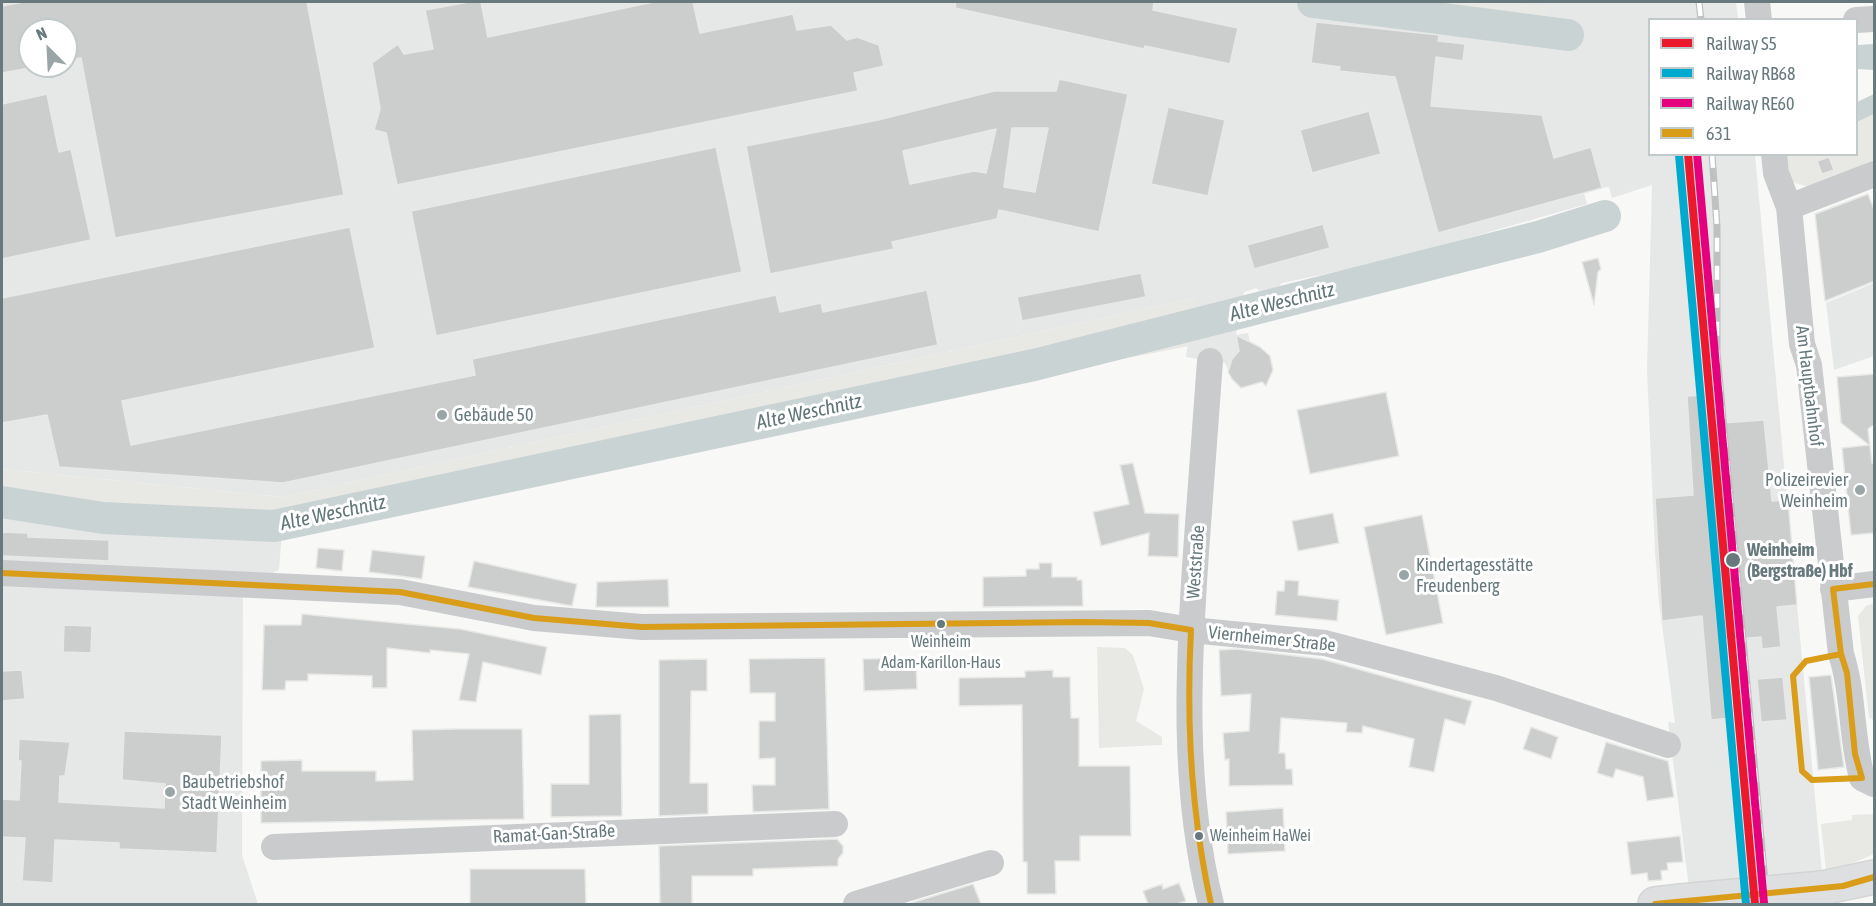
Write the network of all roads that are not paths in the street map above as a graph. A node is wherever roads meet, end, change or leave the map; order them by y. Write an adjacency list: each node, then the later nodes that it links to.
1 (1757, 2): 2 (street)
2 (1759, 18)
3 (1875, 19): 4 (street)
4 (1858, 20)
5 (1775, 164): 7 (street, Am Hauptbahnhof)
6 (1875, 174): 7 (street)
7 (1790, 207): 11 (street, Am Hauptbahnhof)
8 (1210, 361): 12 (street, Weststraße)
9 (2, 573): 12 (street, Viernheimer Straße)
10 (1875, 584): 11 (street)
11 (1833, 589): 14 (street, Am Hauptbahnhof)
12 (1191, 630): 13 (street, Viernheimer Straße); 23 (street, Weststraße)
13 (1668, 745)
14 (1868, 781)
15 (835, 824): 16 (street, Ramat-Gan-Straße)
16 (274, 847)
17 (991, 863): 22 (street)
18 (1875, 877): 19 (main road)
19 (1832, 887): 20 (main road, bridge); 21 (main road)
20 (1668, 903)
21 (1875, 903)
22 (856, 904)
23 (1211, 904)

